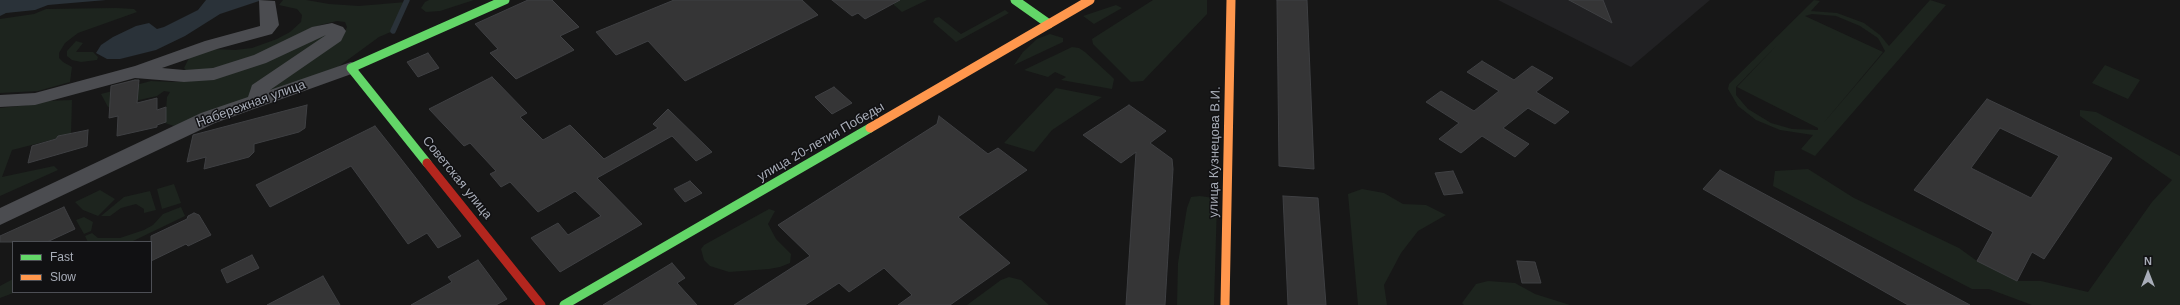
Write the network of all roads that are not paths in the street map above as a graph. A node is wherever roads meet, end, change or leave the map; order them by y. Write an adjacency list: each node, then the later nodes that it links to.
1 (505, 0): 7 (street, Набережная улица)
2 (1015, 0): 6 (street)
3 (1090, 0): 6 (street, улица 20-летия Победы)
4 (1231, 0): 14 (street, улица Кузнецова В.И.)
5 (267, 1): 8 (street)
6 (1049, 24): 13 (street, улица 20-летия Победы)
7 (351, 68): 9 (street, Набережная улица); 12 (street, Советская улица)
8 (135, 72): 9 (street); 10 (street)
9 (257, 101): 11 (street, Набережная улица)
10 (0, 102)
11 (0, 217)
12 (541, 305)
13 (564, 305)
14 (1225, 305)

